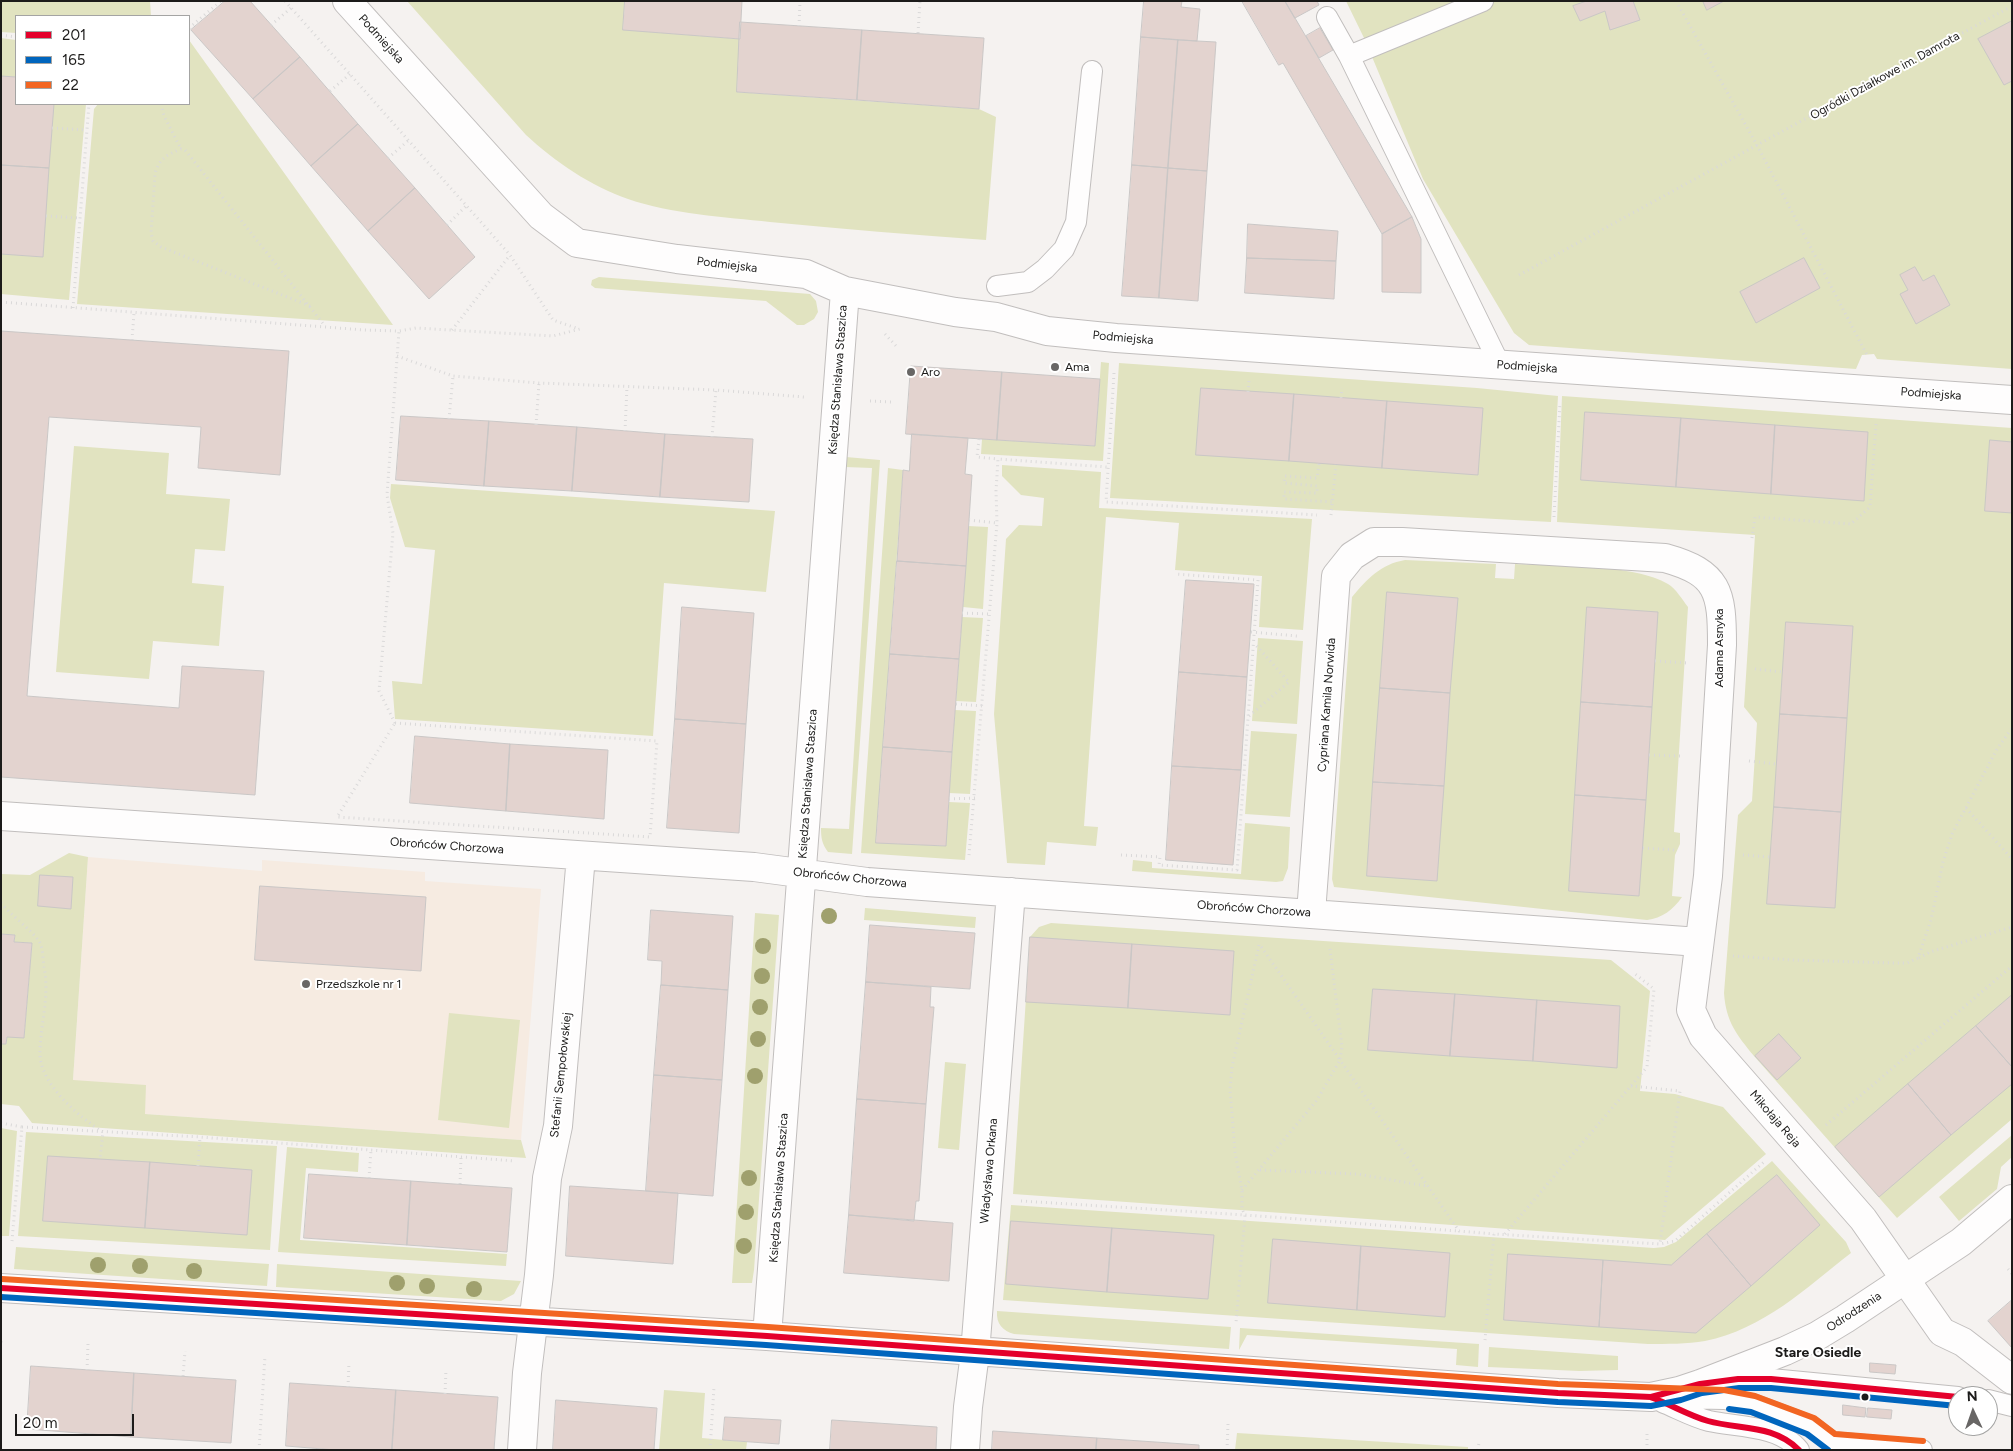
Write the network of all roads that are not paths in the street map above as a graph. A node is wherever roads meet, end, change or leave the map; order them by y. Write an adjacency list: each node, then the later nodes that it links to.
1 (346, 1): 7 (street, Podmiejska)
2 (1483, 1): 4 (lane)
3 (1328, 17): 4 (lane)
4 (1349, 56): 8 (lane)
5 (1092, 71): 6 (lane)
6 (997, 286)
7 (844, 291): 8 (street, Podmiejska); 13 (street, Księdza Stanisława Staszica)
8 (1500, 365): 9 (street, Podmiejska)
9 (2012, 400)
10 (1402, 542): 15 (street, Cypriana Kamila Norwida); 16 (street, Adama Asnyka)
11 (1, 816): 12 (street, Obrońców Chorzowa)
12 (581, 856): 13 (street, Obrońców Chorzowa); 20 (street, Stefanii Sempołowskiej)
13 (801, 874): 14 (street, Obrońców Chorzowa); 21 (street, Księdza Stanisława Staszica)
14 (1011, 892): 15 (street, Obrońców Chorzowa); 22 (street, Władysława Orkana)
15 (1311, 914): 16 (street, Obrońców Chorzowa)
16 (1700, 942): 18 (street, Mikołaja Reja)
17 (2012, 1199): 18 (street, Odrodzenia)
18 (1904, 1280): 23 (street, Mikołaja Reja); 24 (street, Odrodzenia)
19 (1, 1288): 20 (street, Odrodzenia)
20 (534, 1323): 21 (street, Odrodzenia); 29 (street, Stefanii Sempołowskiej)
21 (767, 1336): 22 (street, Odrodzenia)
22 (975, 1353): 26 (street, Odrodzenia); 30 (street, Władysława Orkana)
23 (2012, 1380)
24 (1700, 1384): 25 (lane); 26 (street, Odrodzenia)
25 (1948, 1396)
26 (1651, 1397): 31 (lane); 32 (lane)
27 (1998, 1402): 28 (lane)
28 (2012, 1406)
29 (522, 1450)
30 (965, 1450)
31 (1799, 1450)
32 (1922, 1450)

